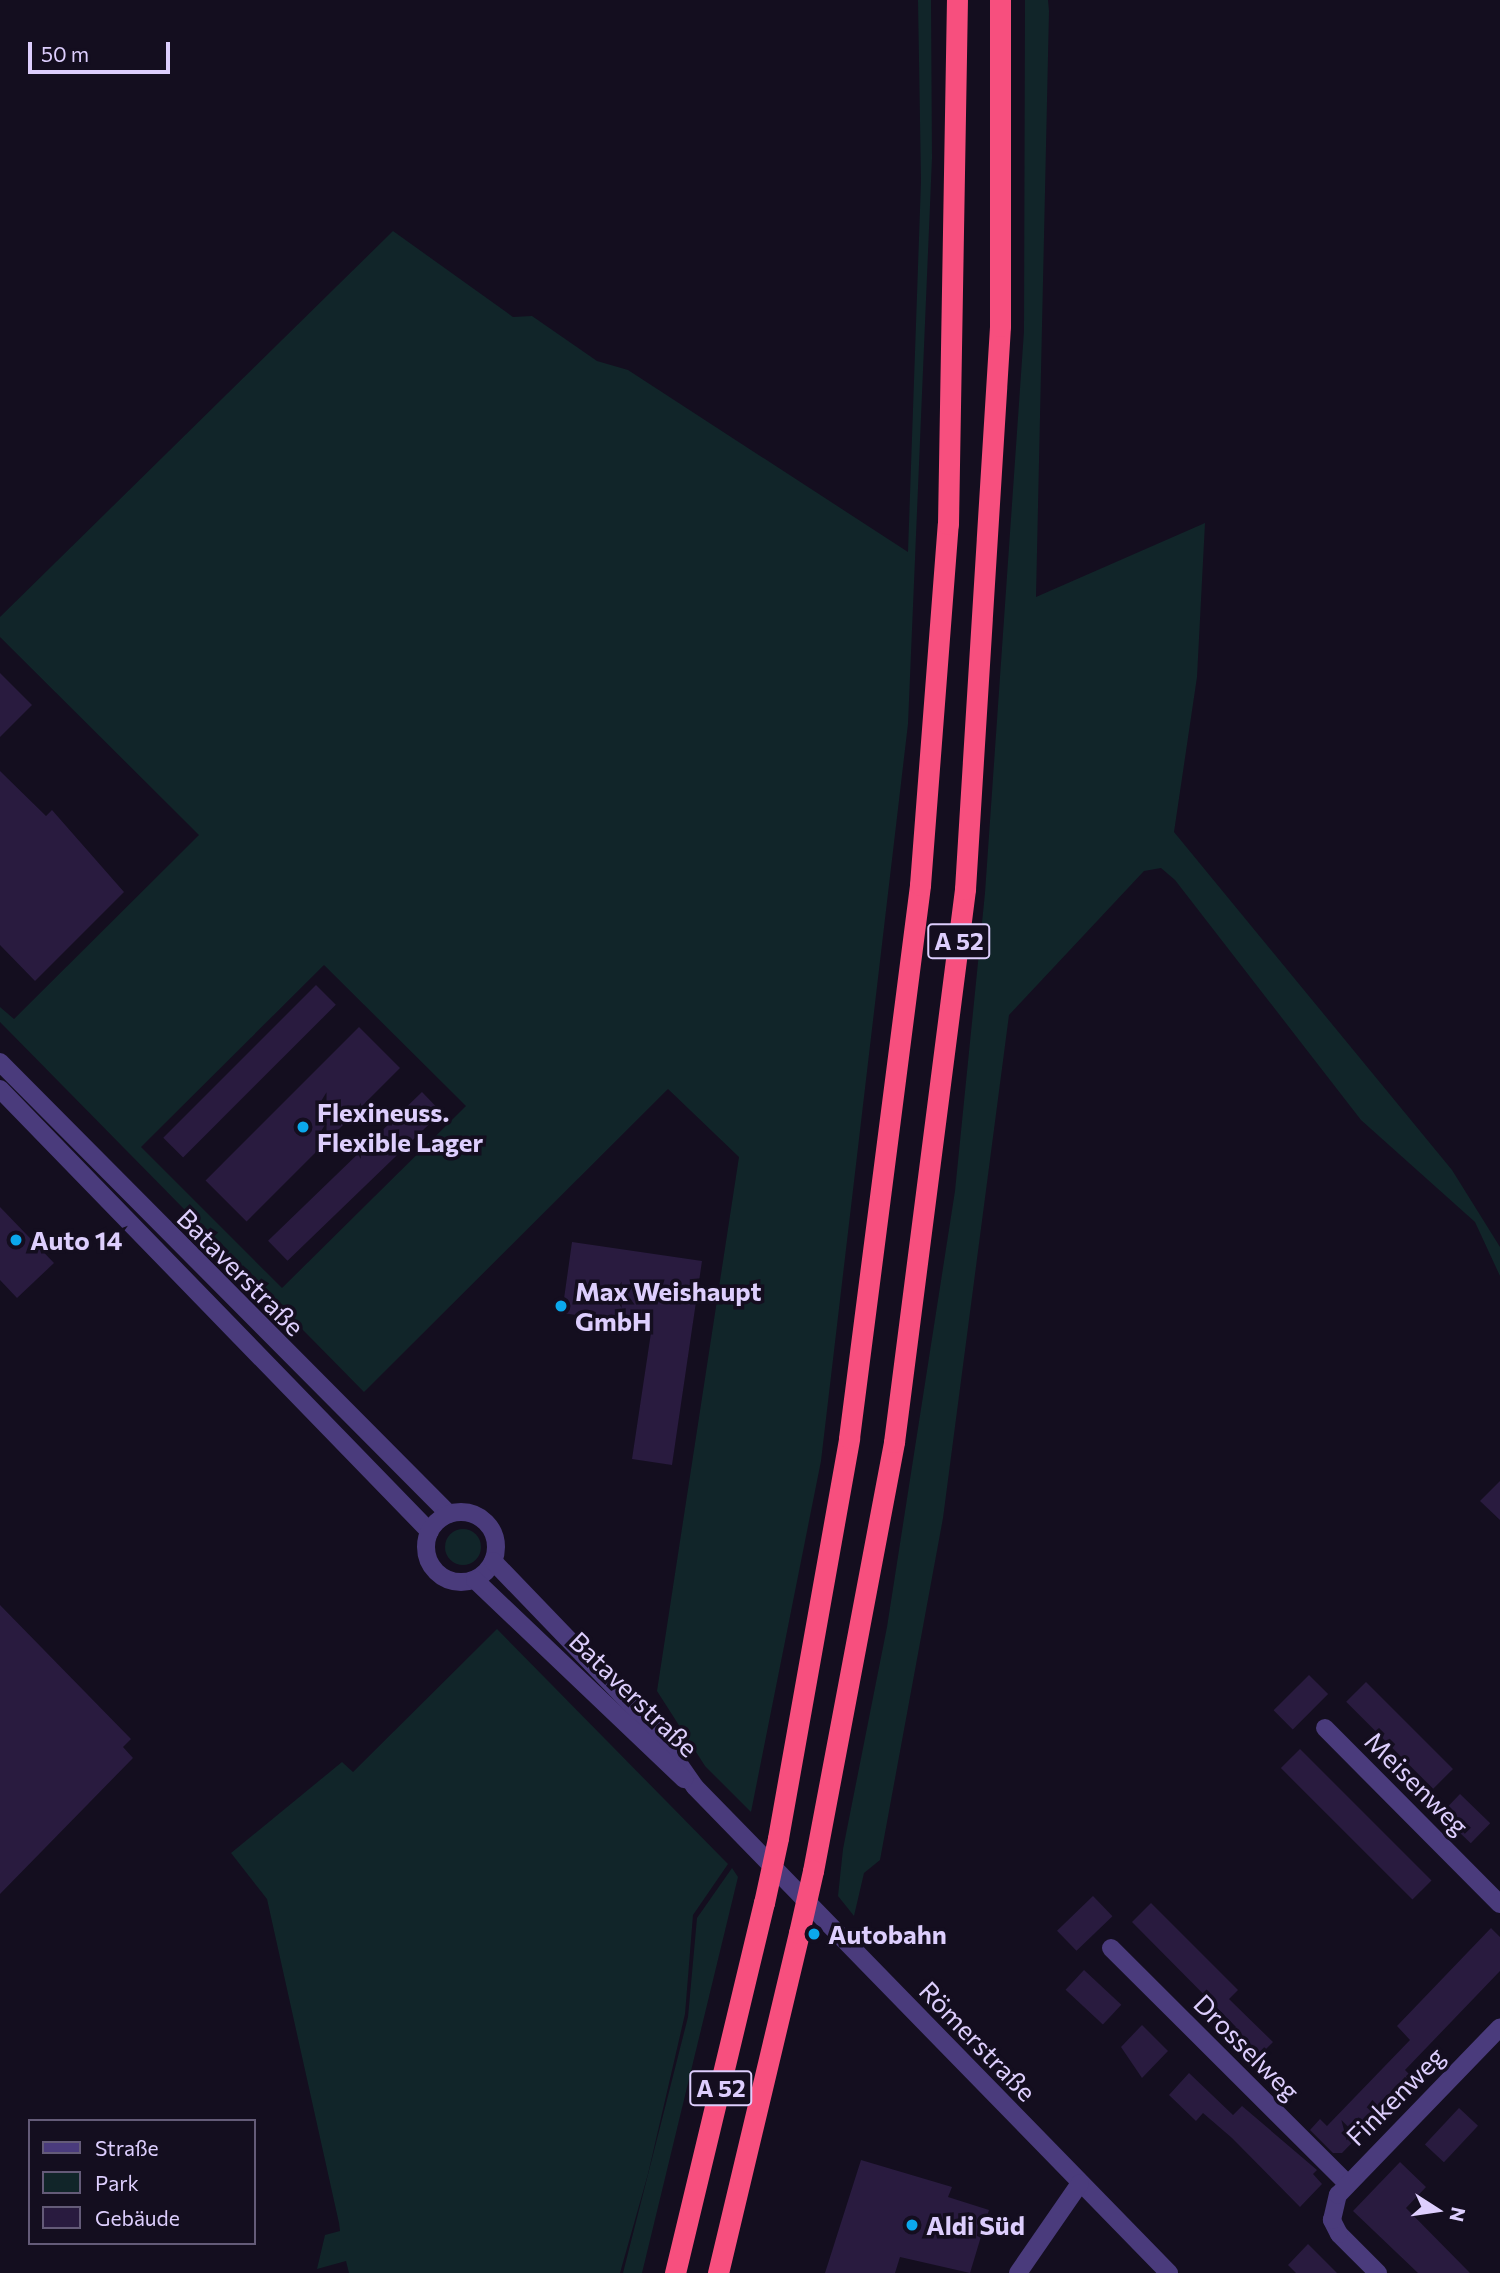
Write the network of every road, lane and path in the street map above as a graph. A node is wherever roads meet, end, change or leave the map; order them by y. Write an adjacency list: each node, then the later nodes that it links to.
1 (957, 0): 17 (highway, A 52, bridge)
2 (1000, 0): 18 (highway, A 52, bridge)
3 (0, 1062): 5 (street, Bataverstraße)
4 (0, 1089): 6 (street, Bataverstraße)
5 (449, 1514): 6 (street); 7 (street)
6 (429, 1532): 8 (street)
7 (493, 1561): 8 (street); 10 (street, Bataverstraße)
8 (475, 1580): 10 (street, Bataverstraße)
9 (1325, 1728): 12 (street, Meisenweg)
10 (695, 1787): 11 (street, Bataverstraße)
11 (751, 1845): 15 (street, Römerstraße)
12 (1500, 1904)
13 (1111, 1948): 16 (street, Drosselweg)
14 (1500, 2027): 16 (street, Finkenweg)
15 (1080, 2183): 19 (street); 20 (street, Römerstraße)
16 (1347, 2183): 21 (street, Finkenweg)
17 (675, 2273)
18 (718, 2273)
19 (1018, 2273)
20 (1169, 2273)
21 (1378, 2273)

